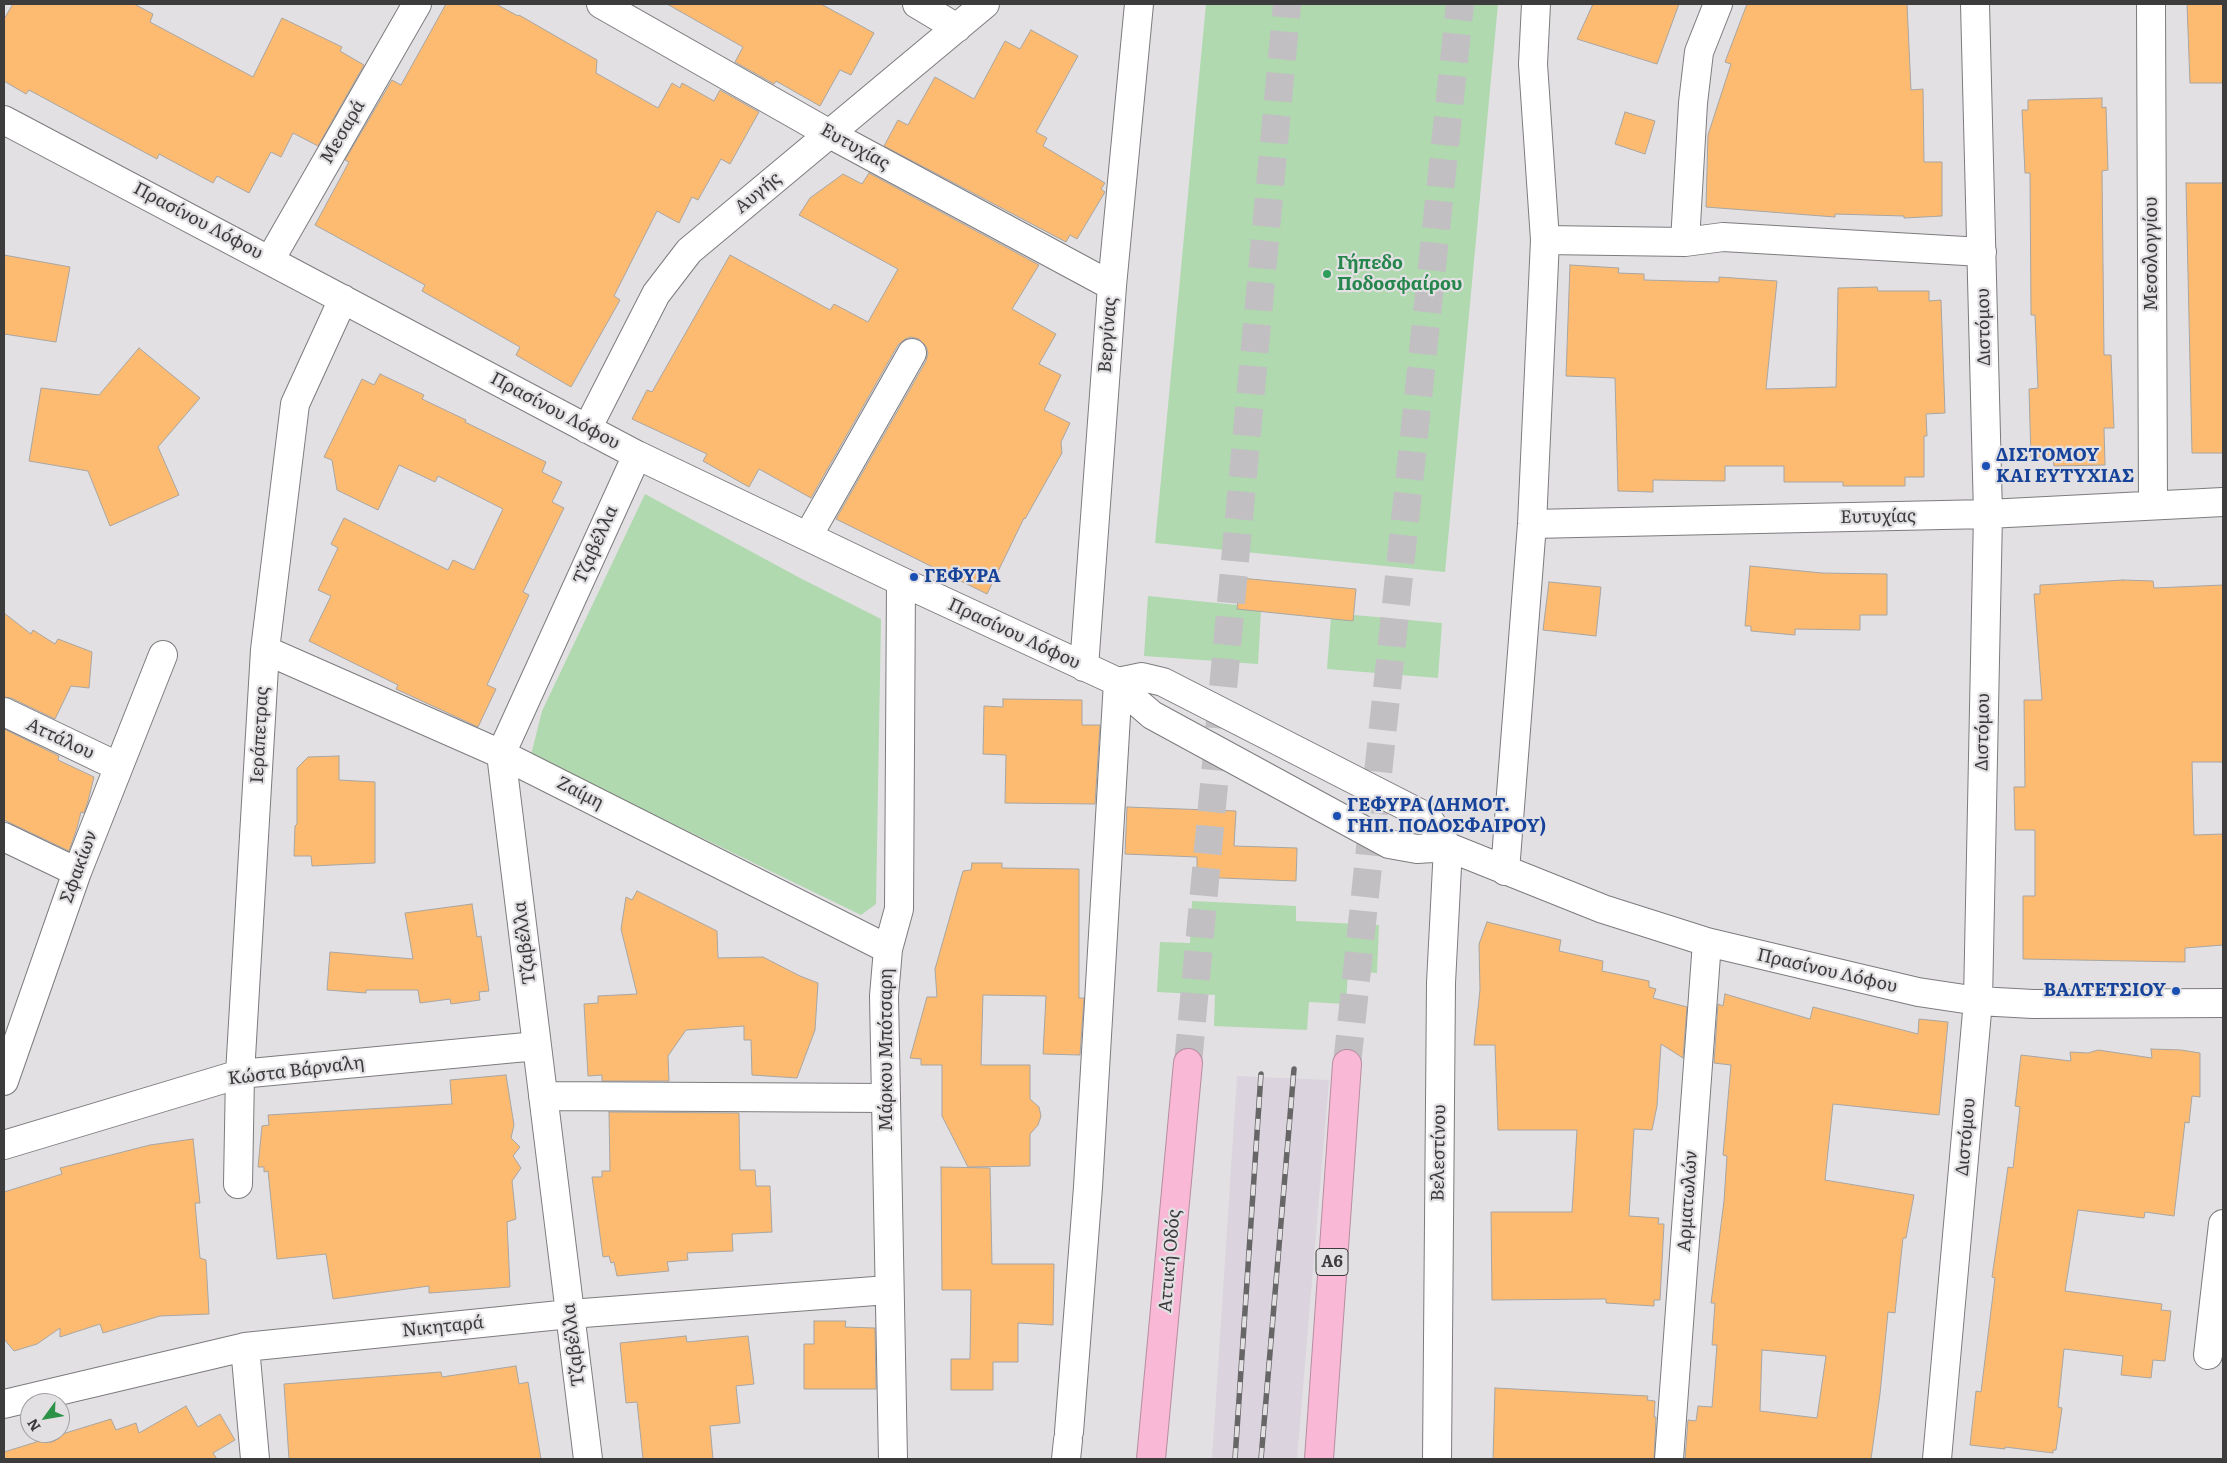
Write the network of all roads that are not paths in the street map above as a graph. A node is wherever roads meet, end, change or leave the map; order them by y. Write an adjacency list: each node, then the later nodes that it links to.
1 (417, 4): 16 (street, Μεσαρά)
2 (601, 4): 12 (street, Ευτυχίας)
3 (917, 4): 10 (street)
4 (985, 4): 10 (street, Αυγής)
5 (1139, 4): 17 (street, Βεργίνας)
6 (1536, 4): 13 (street)
7 (1718, 4): 14 (street)
8 (1975, 4): 15 (street, Διστόμου)
9 (2151, 4): 23 (street, Μεσολογγίου)
10 (957, 28): 12 (street, Αυγής)
11 (4, 120): 16 (street, Πρασίνου Λόφου)
12 (828, 133): 17 (street, Ευτυχίας); 20 (street, Αυγής)
13 (1545, 240): 14 (street); 25 (street)
14 (1685, 242): 15 (street)
15 (1982, 252): 24 (street, Διστόμου)
16 (270, 260): 18 (street, Πρασίνου Λόφου)
17 (1112, 286): 30 (street, Βεργίνας)
18 (343, 298): 20 (street, Πρασίνου Λόφου); 28 (street, Ιεράπετρας)
19 (912, 353): 26 (street)
20 (587, 428): 21 (street, Πρασίνου Λόφου)
21 (637, 454): 26 (street, Πρασίνου Λόφου); 33 (street, Τζαβέλλα)
22 (2223, 502): 23 (street, Ευτυχίας)
23 (2153, 505): 24 (street, Ευτυχίας)
24 (1988, 514): 25 (street, Ευτυχίας); 41 (street, Διστόμου)
25 (1532, 524): 37 (street)
26 (808, 536): 27 (street, Πρασίνου Λόφου)
27 (901, 582): 30 (street, Πρασίνου Λόφου); 40 (street, Μάρκου Μπότσαρη)
28 (265, 650): 33 (street, Ζαίμη); 46 (street, Ιεράπετρας)
29 (163, 655): 34 (street, Σφακίων)
30 (1084, 668): 31 (street, Πρασίνου Λόφου)
31 (1118, 682): 36 (street, Πρασίνου Λόφου); 36 (street); 58 (street)
32 (4, 712): 34 (street, Αττάλου)
33 (501, 754): 40 (street, Ζαίμη); 43 (street, Τζαβέλλα)
34 (117, 766): 38 (street, Σφακίων)
35 (4, 837): 38 (street)
36 (1448, 846): 37 (street, Πρασίνου Λόφου); 64 (street, Βελεστίνου)
37 (1506, 871): 39 (street, Πρασίνου Λόφου)
38 (77, 872): 47 (street, Σφακίων)
39 (1707, 942): 41 (street, Πρασίνου Λόφου); 65 (street, Αρματωλών)
40 (888, 949): 49 (street, Μάρκου Μπότσαρη)
41 (1978, 1001): 42 (street, Πρασίνου Λόφου); 66 (street, Διστόμου)
42 (2223, 1003)
43 (537, 1046): 46 (street, Κώστα Βάρναλη); 48 (street, Τζαβέλλα)
44 (1188, 1063): 62 (highway, Αττική Οδός)
45 (1347, 1064): 63 (highway, Α6)
46 (240, 1074): 50 (street, Κώστα Βάρναλη); 51 (street, Ιεράπετρας)
47 (4, 1081)
48 (543, 1096): 49 (street); 54 (street, Τζαβέλλα)
49 (886, 1098): 53 (street, Μάρκου Μπότσαρη)
50 (4, 1145)
51 (238, 1184)
52 (2223, 1224): 56 (street)
53 (888, 1290): 54 (street, Νικηταρά); 61 (street, Μάρκου Μπότσαρη)
54 (570, 1314): 55 (street, Νικηταρά); 60 (street, Τζαβέλλα)
55 (245, 1347): 57 (street, Νικηταρά); 59 (street)
56 (2208, 1355)
57 (4, 1404)
58 (1068, 1444)
59 (255, 1459)
60 (588, 1459)
61 (893, 1459)
62 (1150, 1459)
63 (1318, 1459)
64 (1437, 1459)
65 (1669, 1459)
66 (1937, 1459)

